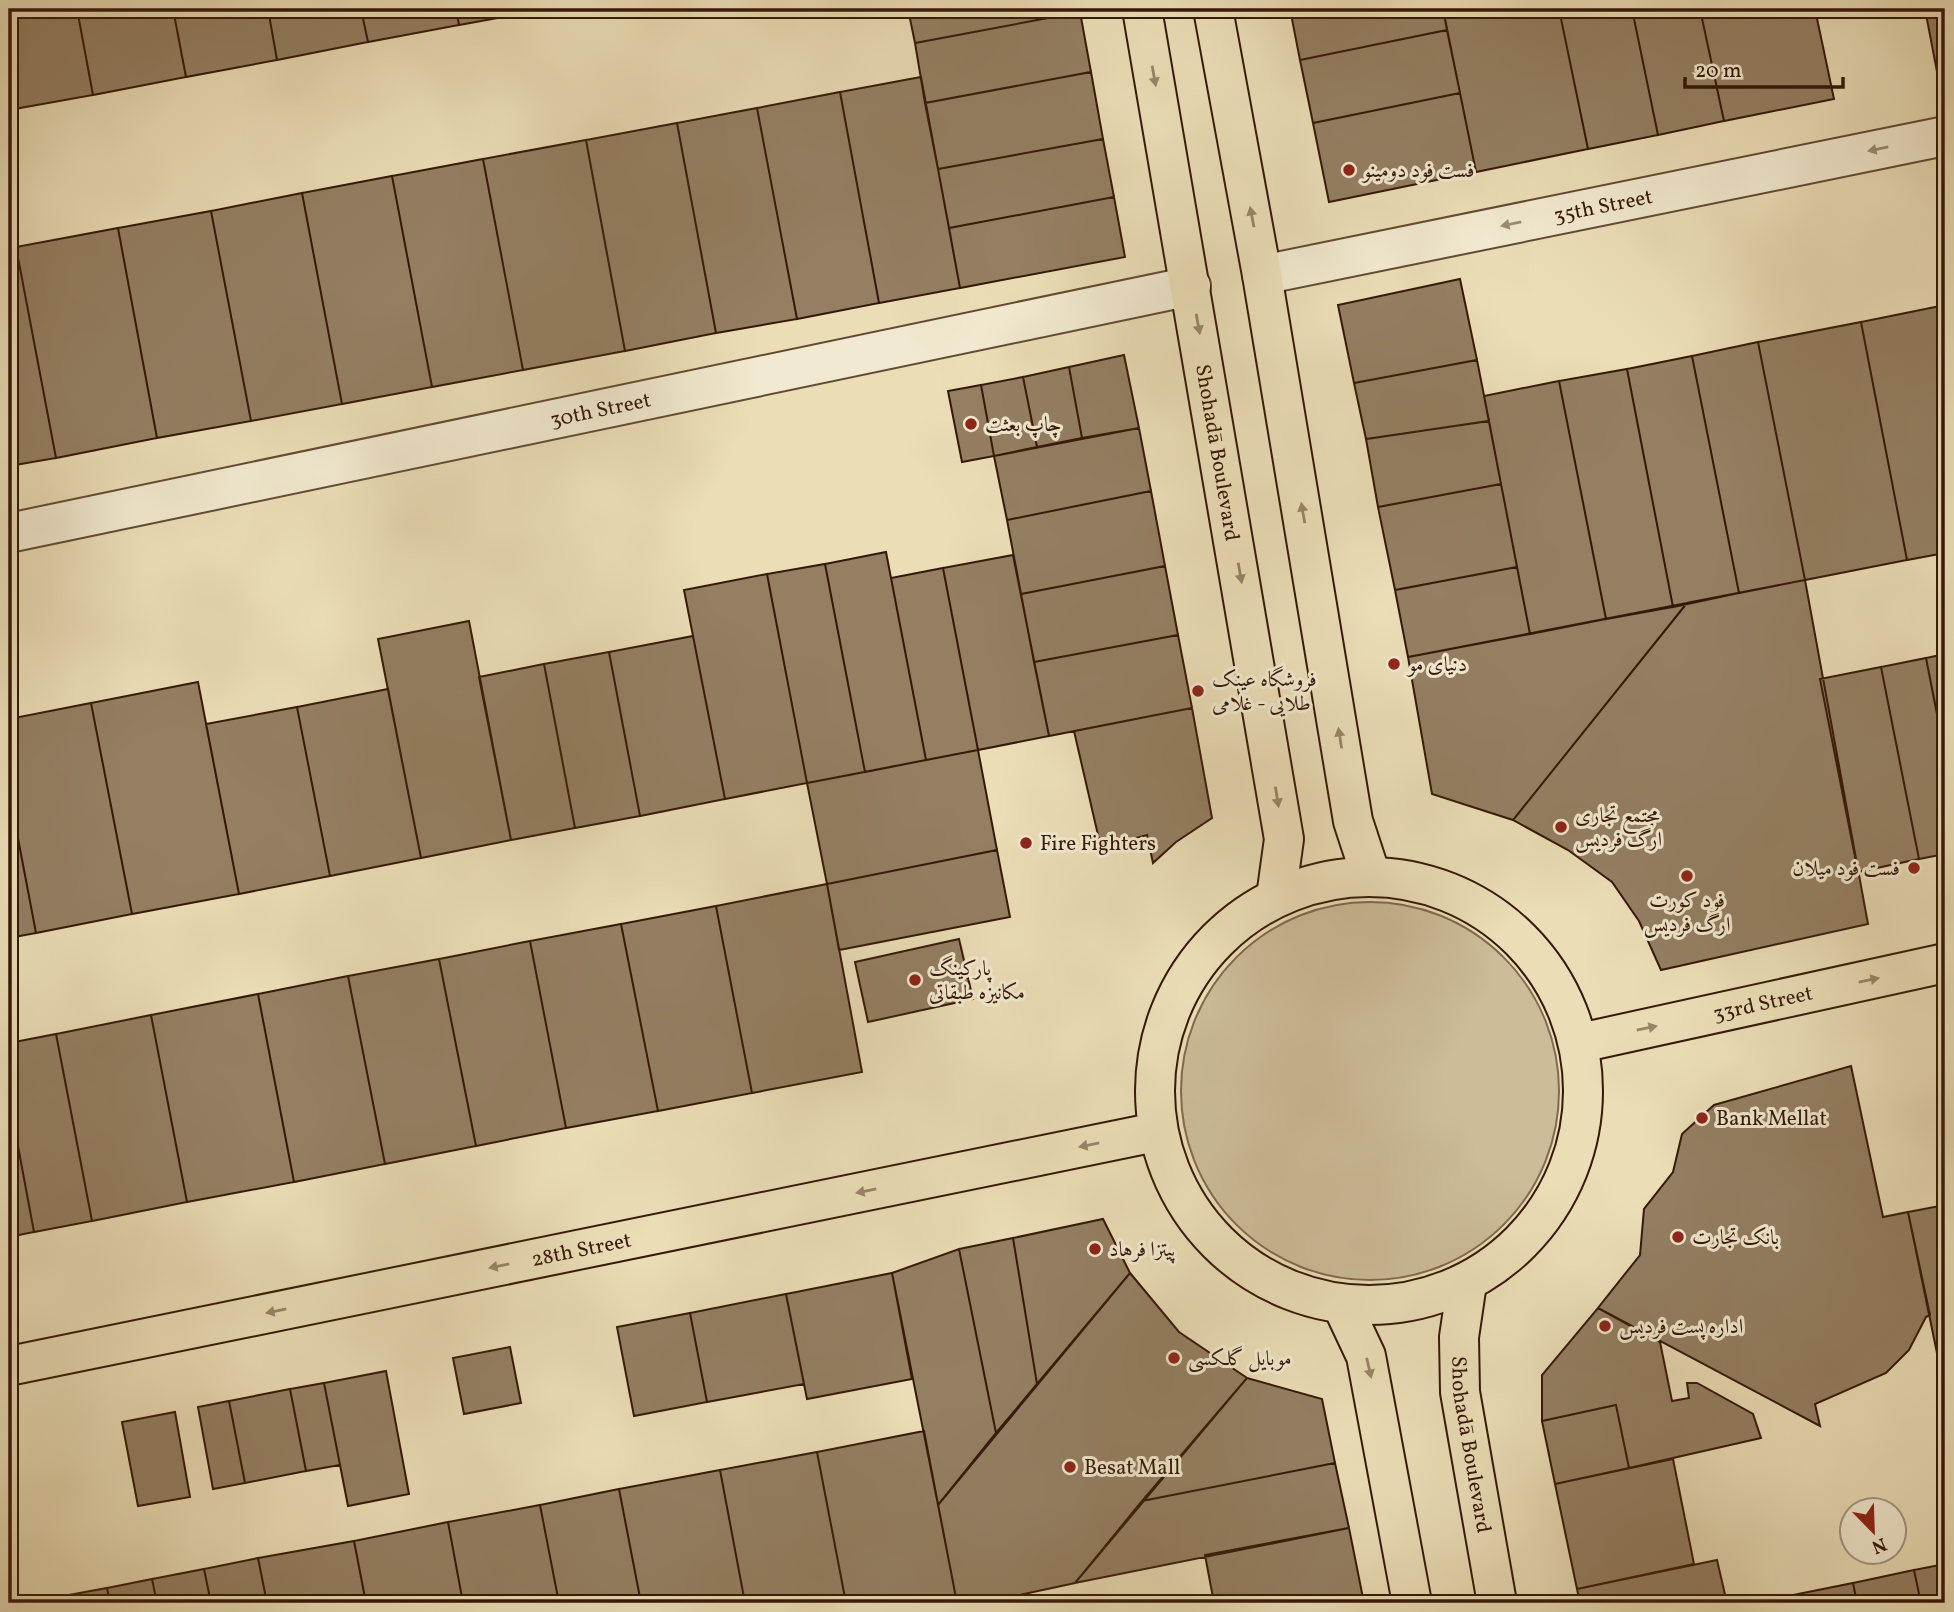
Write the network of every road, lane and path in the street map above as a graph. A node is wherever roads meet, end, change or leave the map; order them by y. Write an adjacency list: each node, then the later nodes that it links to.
1 (1142, 9): 5 (main road, Shohadā Boulevard, one-way to 5)
2 (1213, 9): 4 (main road, one-way to 2)
3 (1945, 136): 4 (street, 35th Street, one-way to 4)
4 (1262, 275): 7 (main road, one-way to 4)
5 (1191, 286): 6 (street, 30th Street); 8 (main road, Shohadā Boulevard, one-way to 8)
6 (9, 533)
7 (1371, 876): 8 (main road); 10 (main road)
8 (1276, 897): 11 (main road)
9 (1945, 963): 10 (main road, 33rd Street, one-way to 9)
10 (1580, 1043): 12 (main road)
11 (1156, 1132): 13 (main road); 14 (main road, 28th Street, one-way to 14)
12 (1467, 1283): 13 (main road); 16 (main road, Shohadā Boulevard)
13 (1342, 1305): 15 (main road, one-way to 15)
14 (9, 1366)
15 (1412, 1603)
16 (1497, 1603)

